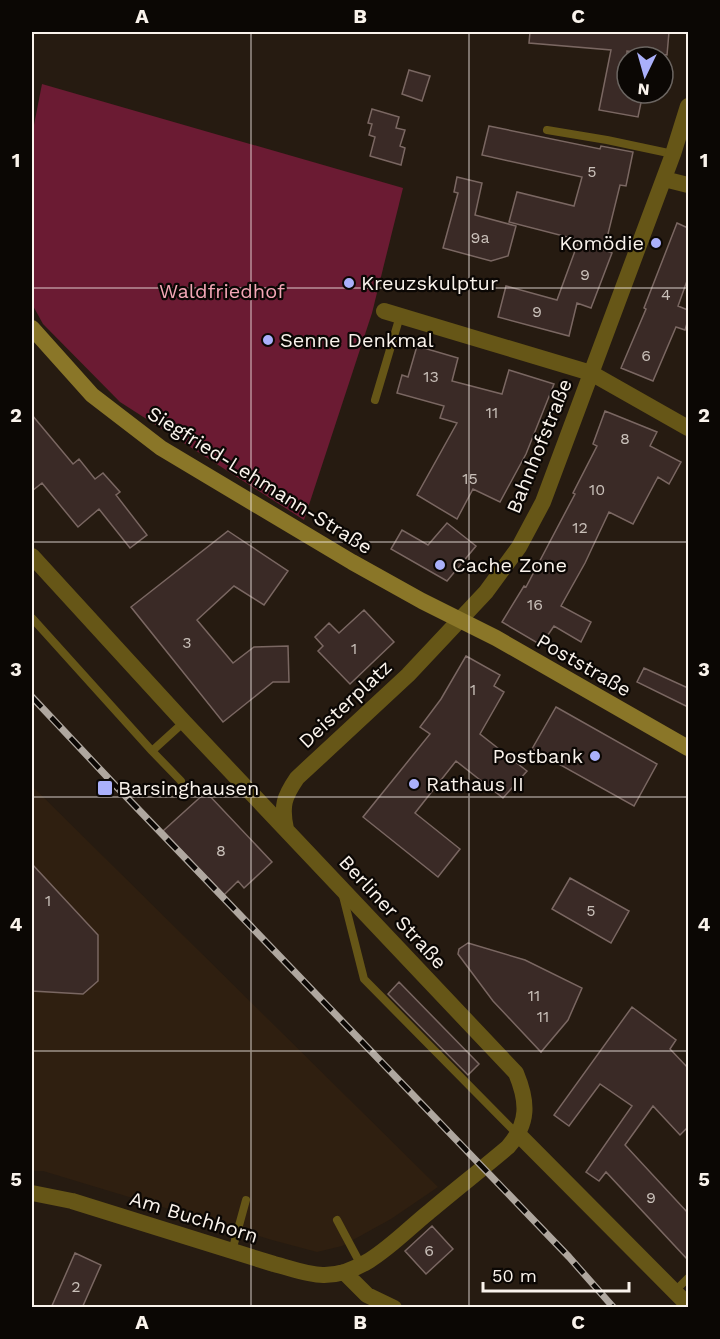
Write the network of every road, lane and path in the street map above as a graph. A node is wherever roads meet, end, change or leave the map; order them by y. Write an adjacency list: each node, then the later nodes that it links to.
1 (688, 106): 3 (street, Bahnhofstraße)
2 (547, 130): 3 (lane)
3 (673, 154): 4 (street, Bahnhofstraße)
4 (664, 179): 5 (street); 8 (street, Bahnhofstraße)
5 (688, 185)
6 (392, 313): 8 (street, Bahnhofstraße); 9 (lane)
7 (32, 328): 13 (main road, Siegfried-Lehmann-Straße)
8 (591, 373): 10 (street); 13 (street, Bahnhofstraße)
9 (375, 400)
10 (688, 428)
11 (32, 556): 14 (street, Berliner Straße)
12 (32, 618): 16 (lane)
13 (459, 619): 15 (main road, Poststraße); 18 (street, Deisterplatz)
14 (184, 722): 16 (lane); 18 (street, Berliner Straße)
15 (688, 748)
16 (152, 751): 17 (lane)
17 (181, 781)
18 (286, 829): 19 (street, Berliner Straße)
19 (341, 888): 20 (lane); 20 (street, Berliner Straße)
20 (519, 1135): 25 (street, Am Buchhorn); 28 (street)
21 (32, 1193): 24 (street, Am Buchhorn)
22 (246, 1200): 24 (lane)
23 (338, 1220): 25 (lane)
24 (232, 1251): 26 (street, Am Buchhorn)
25 (361, 1265): 26 (street, Am Buchhorn)
26 (344, 1272): 30 (street)
27 (688, 1278): 28 (lane)
28 (674, 1292): 29 (street)
29 (688, 1305)
30 (394, 1308)

